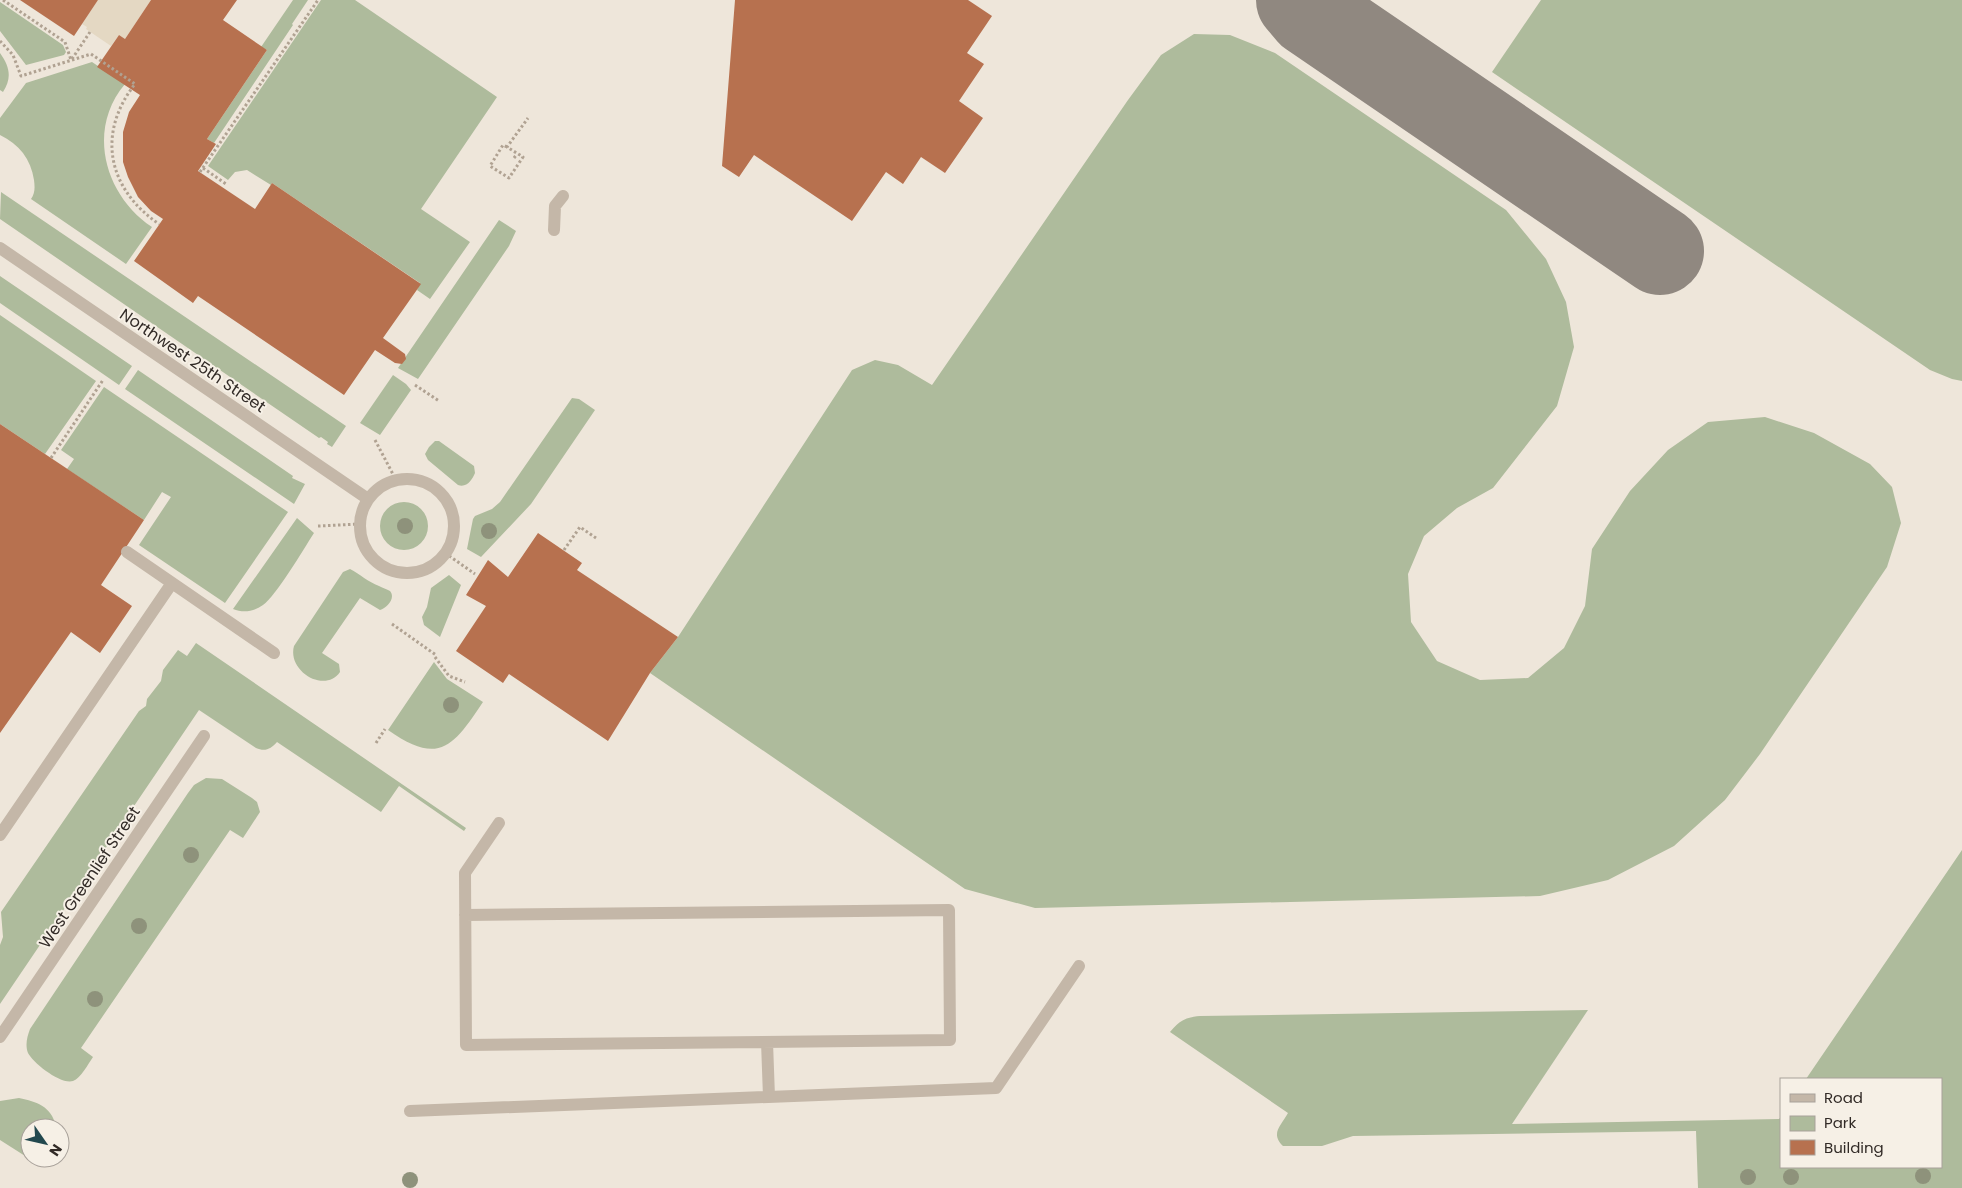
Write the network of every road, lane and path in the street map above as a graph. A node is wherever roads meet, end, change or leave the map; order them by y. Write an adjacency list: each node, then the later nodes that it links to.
1 (3, 0): 5 (path)
2 (318, 0): 10 (path)
3 (90, 32): 5 (path)
4 (0, 41): 5 (path)
5 (71, 60): 12 (path)
6 (528, 118): 7 (path)
7 (507, 147): 8 (path); 8 (path)
8 (517, 154): 9 (path)
9 (514, 158)
10 (226, 184)
11 (562, 196): 13 (lane)
12 (159, 224)
13 (554, 230)
14 (0, 248): 21 (lane, Northwest 25th Street)
15 (103, 380): 19 (path)
16 (414, 385): 17 (path)
17 (439, 401)
18 (375, 440): 20 (path)
19 (51, 458)
20 (396, 480): 21 (lane); 27 (lane)
21 (368, 498): 22 (lane)
22 (359, 524): 23 (path); 27 (lane)
23 (318, 526)
24 (596, 538): 25 (path)
25 (564, 550)
26 (127, 552): 29 (lane)
27 (445, 553): 28 (path)
28 (475, 574)
29 (172, 583): 31 (lane); 37 (lane)
30 (392, 624): 32 (path)
31 (274, 652)
32 (465, 682)
33 (385, 729): 35 (path)
34 (204, 736): 40 (lane, West Greenlief Street)
35 (376, 743)
36 (498, 824): 38 (lane)
37 (0, 835)
38 (465, 914): 41 (lane); 41 (lane)
39 (1079, 966): 42 (lane)
40 (0, 1037)
41 (767, 1042): 42 (lane)
42 (769, 1097): 43 (lane)
43 (410, 1111)

